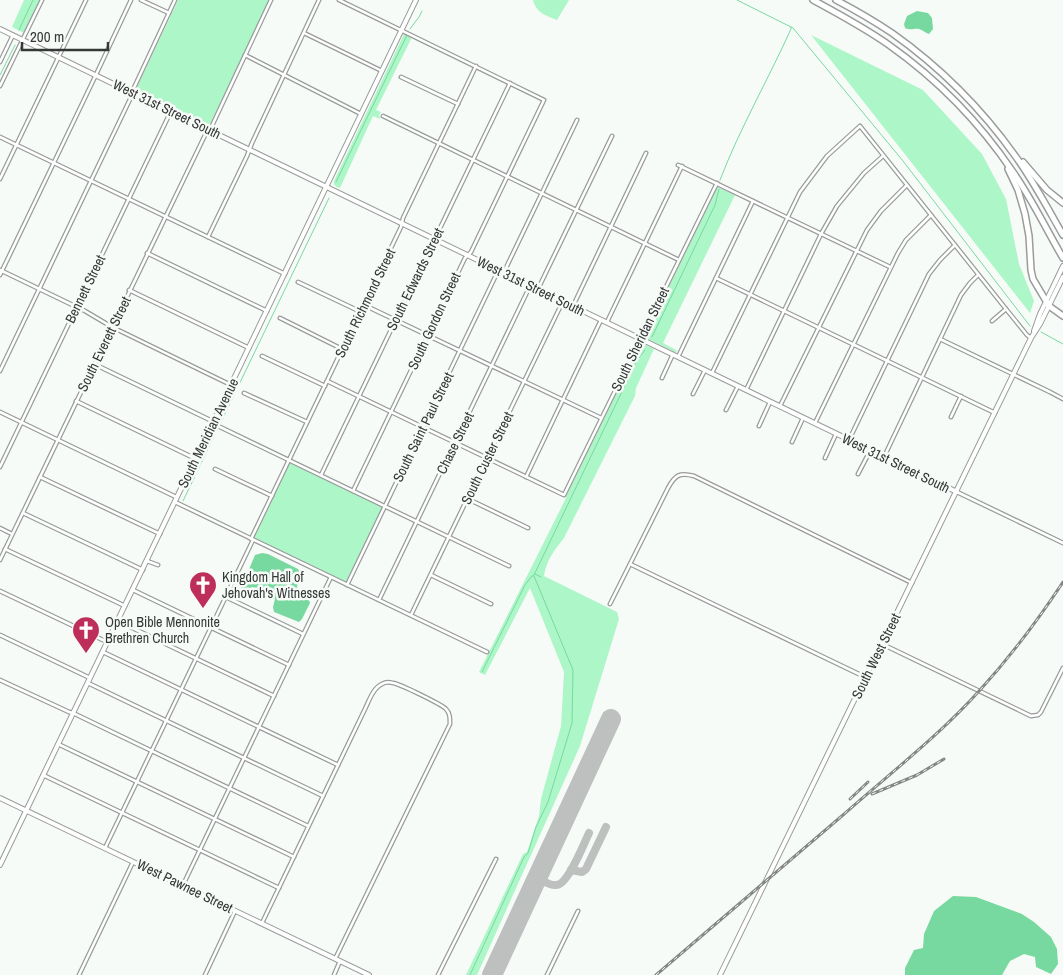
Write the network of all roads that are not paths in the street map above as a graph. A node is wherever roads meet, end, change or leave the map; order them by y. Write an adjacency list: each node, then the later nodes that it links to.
1 (42, 0): 17 (street)
2 (86, 0): 19 (street)
3 (131, 0): 24 (street)
4 (141, 0): 12 (street)
5 (176, 0): 12 (street)
6 (271, 0): 18 (street, South Everett Street)
7 (319, 0): 15 (street)
8 (339, 0): 14 (street)
9 (416, 0): 14 (street, South Meridian Avenue)
10 (813, 0): 41 (highway)
11 (836, 0): 34 (highway)
12 (169, 14): 28 (street)
13 (0, 29): 16 (street, West 31st Street South)
14 (402, 30): 21 (street); 22 (street, South Meridian Avenue)
15 (304, 33): 22 (street); 23 (street)
16 (13, 35): 17 (street, West 31st Street South); 20 (street)
17 (23, 40): 19 (street, West 31st Street South); 27 (street)
18 (245, 55): 23 (street); 35 (street, South Everett Street)
19 (59, 57): 24 (street, West 31st Street South); 39 (street)
20 (0, 62)
21 (476, 66): 26 (street); 29 (street, South Richmond Street)
22 (382, 72): 31 (street, South Meridian Avenue)
23 (284, 74): 31 (street); 40 (street)
24 (96, 75): 28 (street, West 31st Street South); 45 (street)
25 (401, 77): 29 (street)
26 (510, 83): 44 (street, South Edwards Street); 48 (street, South Gordon Street)
27 (0, 86)
28 (133, 93): 30 (street, West 31st Street South); 50 (street)
29 (458, 104): 38 (street, South Richmond Street)
30 (171, 111): 35 (street, West 31st Street South); 55 (street, Bennett Street)
31 (361, 114): 53 (street, South Meridian Avenue)
32 (383, 116): 38 (street)
33 (577, 120): 54 (street)
34 (994, 127): 57 (highway); 65 (highway)
35 (209, 129): 40 (street, West 31st Street South); 60 (street, South Everett Street)
36 (612, 136): 58 (street)
37 (0, 137): 39 (street)
38 (439, 143): 44 (street); 62 (street, South Richmond Street)
39 (16, 145): 45 (street); 49 (street)
40 (250, 149): 53 (street, West 31st Street South); 66 (street)
41 (996, 149): 73 (highway); 92 (highway)
42 (646, 153): 63 (street)
43 (883, 156): 52 (street); 61 (street); 64 (street)
44 (473, 160): 48 (street); 67 (street, South Edwards Street)
45 (53, 162): 50 (street); 77 (street)
46 (678, 164): 47 (street)
47 (682, 166): 51 (street); 68 (street)
48 (508, 176): 54 (street); 72 (street, South Gordon Street)
49 (0, 179)
50 (91, 181): 55 (street); 87 (street)
51 (717, 183): 56 (street); 74 (street, South Sheridan Street)
52 (907, 185): 59 (street); 70 (street)
53 (327, 186): 62 (street, West 31st Street South); 80 (street, South Meridian Avenue)
54 (542, 193): 58 (street); 79 (street)
55 (129, 199): 60 (street); 95 (street, Bennett Street)
56 (753, 201): 61 (street); 84 (street)
57 (1063, 203)
58 (577, 210): 63 (street); 88 (street)
59 (931, 215): 69 (street); 76 (street)
60 (165, 217): 66 (street); 71 (street, South Everett Street)
61 (787, 217): 64 (street); 90 (street)
62 (402, 223): 67 (street, West 31st Street South); 93 (street, South Richmond Street)
63 (611, 226): 68 (street); 94 (street)
64 (821, 234): 70 (street); 98 (street)
65 (1063, 235)
66 (208, 237): 80 (street)
67 (435, 239): 72 (street, West 31st Street South); 102 (street, South Edwards Street)
68 (645, 243): 74 (street); 105 (street)
69 (955, 245): 81 (street); 119 (street)
70 (856, 250): 76 (street); 107 (street)
71 (148, 253): 89 (street, South Everett Street); 97 (street)
72 (467, 255): 78 (street, West 31st Street South); 108 (street, South Gordon Street)
73 (1062, 255)
74 (679, 260): 109 (street, South Sheridan Street)
75 (1063, 266): 92 (street, South West Street)
76 (890, 267): 112 (street)
77 (1, 270): 82 (street); 87 (street)
78 (498, 270): 79 (street, West 31st Street South); 115 (street, South Saint Paul Street)
79 (504, 272): 86 (street, West 31st Street South)
80 (285, 274): 97 (street, South Meridian Avenue)
81 (978, 274): 96 (street); 111 (street)
82 (0, 275)
83 (1063, 277): 92 (street, South West Street)
84 (716, 278): 90 (street); 118 (street)
85 (298, 282): 99 (street)
86 (530, 285): 88 (street, West 31st Street South); 121 (street, Chase Street)
87 (39, 289): 95 (street); 123 (street)
88 (538, 289): 91 (street, West 31st Street South)
89 (130, 290): 106 (street, South Everett Street); 113 (street)
90 (750, 294): 98 (street); 124 (street)
91 (563, 301): 94 (street, West 31st Street South); 129 (street, South Custer Street)
92 (1047, 304): 100 (highway); 110 (street, South West Street)
93 (364, 305): 99 (street, South Richmond Street); 102 (street)
94 (573, 306): 103 (street, West 31st Street South)
95 (77, 307): 106 (street); 150 (street, Bennett Street)
96 (1006, 309): 104 (street); 110 (street)
97 (267, 311): 113 (street, South Meridian Avenue)
98 (785, 311): 107 (street); 133 (street)
99 (361, 312): 114 (street, South Richmond Street)
100 (1063, 316)
101 (280, 318): 114 (street)
102 (396, 320): 108 (street); 136 (street, South Edwards Street)
103 (601, 320): 105 (street, West 31st Street South); 138 (street)
104 (992, 321)
105 (607, 322): 109 (street, West 31st Street South)
106 (112, 328): 120 (street, South Everett Street); 130 (street)
107 (819, 328): 112 (street); 142 (street)
108 (428, 335): 115 (street); 145 (street, South Gordon Street)
109 (640, 338): 116 (street, West 31st Street South); 148 (street, South Sheridan Street)
110 (1031, 338): 125 (street, South West Street)
111 (940, 340): 125 (street); 126 (street)
112 (853, 344): 119 (street); 153 (street)
113 (249, 348): 130 (street, South Meridian Avenue)
114 (342, 349): 128 (street, South Richmond Street)
115 (460, 351): 121 (street); 155 (street, South Saint Paul Street)
116 (673, 354): 118 (street, West 31st Street South); 127 (street)
117 (262, 356): 131 (street)
118 (678, 357): 122 (street, West 31st Street South)
119 (887, 361): 126 (street); 158 (street)
120 (94, 364): 140 (street, South Everett Street); 152 (street)
121 (492, 366): 129 (street); 159 (street, Chase Street)
122 (705, 370): 124 (street, West 31st Street South); 135 (street)
123 (0, 371)
124 (712, 373): 132 (street, West 31st Street South)
125 (1013, 375): 139 (street); 146 (street, South West Street)
126 (922, 377): 137 (street); 162 (street)
127 (662, 378)
128 (327, 381): 131 (street, South Richmond Street); 136 (street)
129 (524, 382): 138 (street); 163 (street, South Custer Street)
130 (231, 385): 152 (street, South Meridian Avenue)
131 (325, 386): 151 (street, South Richmond Street)
132 (738, 386): 133 (street, West 31st Street South); 143 (street)
133 (746, 390): 141 (street, West 31st Street South)
134 (244, 393): 151 (street)
135 (693, 394)
136 (359, 396): 145 (street); 170 (street, South Edwards Street)
137 (960, 396): 146 (street); 147 (street)
138 (563, 400): 148 (street); 172 (street)
139 (1063, 400)
140 (76, 402): 157 (street, South Everett Street); 165 (street)
141 (770, 402): 142 (street, West 31st Street South); 154 (street)
142 (780, 406): 149 (street, West 31st Street South)
143 (726, 410)
144 (0, 412): 150 (street)
145 (391, 412): 155 (street); 173 (street, South Gordon Street)
146 (995, 413): 174 (street, South West Street)
147 (951, 417)
148 (601, 418): 172 (street, South Sheridan Street)
149 (803, 418): 153 (street, West 31st Street South); 160 (street)
150 (22, 422): 157 (street); 167 (street, Bennett Street)
151 (307, 422): 166 (street, South Richmond Street)
152 (213, 423): 165 (street, South Meridian Avenue); 166 (street)
153 (815, 423): 156 (street, West 31st Street South)
154 (759, 426)
155 (423, 427): 159 (street); 179 (street, South Saint Paul Street)
156 (836, 434): 158 (street, West 31st Street South); 164 (street)
157 (58, 440): 171 (street, South Everett Street); 176 (street)
158 (849, 440): 161 (street, West 31st Street South)
159 (455, 442): 163 (street); 181 (street, Chase Street)
160 (792, 442)
161 (870, 450): 162 (street, West 31st Street South); 169 (street)
162 (884, 457): 174 (street, West 31st Street South)
163 (487, 458): 172 (street); 177 (street, South Custer Street)
164 (825, 458)
165 (196, 459): 176 (street, South Meridian Avenue)
166 (289, 460): 170 (street); 175 (street, South Richmond Street)
167 (0, 467)
168 (215, 469): 175 (street)
169 (858, 474)
170 (321, 475): 173 (street)
171 (40, 477): 180 (street, South Everett Street); 185 (street)
172 (526, 477)
173 (353, 491): 179 (street)
174 (956, 492): 188 (street, West 31st Street South); 198 (street, South West Street)
175 (272, 496): 187 (street, South Richmond Street)
176 (178, 498): 178 (street, South Meridian Avenue)
177 (468, 499): 183 (street); 186 (street, South Custer Street)
178 (175, 502): 185 (street, South Meridian Avenue); 187 (street)
179 (385, 506): 181 (street); 199 (street, South Saint Paul Street)
180 (23, 513): 184 (street, South Everett Street); 195 (street)
181 (417, 521): 186 (street); 203 (street, Chase Street)
182 (0, 528): 184 (street)
183 (528, 528)
184 (12, 534): 189 (street, South Everett Street)
185 (160, 534): 191 (street, South Meridian Avenue)
186 (449, 537): 194 (street); 196 (street, South Custer Street)
187 (252, 539): 197 (street); 202 (street, South Richmond Street)
188 (1063, 543)
189 (5, 549): 190 (street, South Everett Street); 206 (street)
190 (0, 560)
191 (147, 560): 193 (street); 195 (street, South Meridian Avenue)
192 (630, 564): 198 (street); 205 (street); 219 (street)
193 (158, 565)
194 (509, 566)
195 (142, 570): 200 (street, South Meridian Avenue)
196 (431, 575): 204 (street); 207 (street, South Custer Street)
197 (331, 577): 199 (street); 210 (street)
198 (912, 583): 213 (street, South West Street)
199 (347, 584): 203 (street)
200 (133, 590): 206 (street, South Meridian Avenue); 209 (street)
201 (0, 591): 212 (street)
202 (226, 597): 209 (street, South Richmond Street); 210 (street)
203 (379, 600): 207 (street)
204 (491, 604)
205 (610, 604)
206 (125, 606): 208 (street, South Meridian Avenue)
207 (412, 615): 215 (street)
208 (118, 621): 212 (street, South Meridian Avenue); 216 (street)
209 (211, 628): 216 (street, South Richmond Street); 217 (street)
210 (304, 634): 217 (street)
211 (0, 635): 221 (street)
212 (108, 642): 214 (street, South Meridian Avenue)
213 (882, 644): 218 (street); 219 (street, South West Street)
214 (103, 652): 221 (street, South Meridian Avenue); 222 (street)
215 (487, 652)
216 (196, 659): 222 (street, South Richmond Street); 223 (street)
217 (289, 665): 223 (street)
218 (1063, 668)
219 (865, 678): 259 (street, South West Street)
220 (0, 680): 224 (street)
221 (89, 680): 224 (street, South Meridian Avenue); 225 (street)
222 (182, 690): 225 (street, South Richmond Street); 226 (street)
223 (274, 696): 226 (street)
224 (73, 713): 227 (street, South Meridian Avenue); 228 (street)
225 (166, 720): 228 (street, South Richmond Street); 229 (street)
226 (259, 727): 229 (street); 230 (street)
227 (58, 744): 231 (street, South Meridian Avenue); 232 (street)
228 (152, 751): 232 (street, South Richmond Street); 233 (street)
229 (244, 758): 233 (street); 234 (street)
230 (338, 765): 234 (street); 251 (street)
231 (43, 775): 236 (street, South Meridian Avenue); 237 (street)
232 (137, 782): 237 (street, South Richmond Street); 238 (street)
233 (230, 789): 238 (street); 239 (street)
234 (323, 796): 239 (street)
235 (0, 798): 236 (street, West Pawnee Street)
236 (26, 811): 240 (street, West Pawnee Street); 245 (street, South Meridian Avenue)
237 (122, 813): 240 (street, South Richmond Street); 241 (street)
238 (215, 820): 241 (street); 242 (street)
239 (308, 826): 242 (street)
240 (105, 848): 244 (street, West Pawnee Street)
241 (200, 850): 246 (street); 247 (street)
242 (294, 857): 247 (street)
243 (496, 859): 257 (street)
244 (133, 862): 246 (street, West Pawnee Street); 253 (street)
245 (0, 865)
246 (183, 885): 248 (street, West Pawnee Street)
247 (279, 888): 250 (street)
248 (235, 910): 250 (street, West Pawnee Street); 254 (street)
249 (578, 911): 258 (street)
250 (262, 923): 251 (street, West Pawnee Street)
251 (335, 959): 252 (street, West Pawnee Street)
252 (340, 961): 255 (street); 256 (street, West Pawnee Street)
253 (79, 975)
254 (205, 975)
255 (334, 975)
256 (370, 975)
257 (438, 975)
258 (547, 975)
259 (720, 975)

